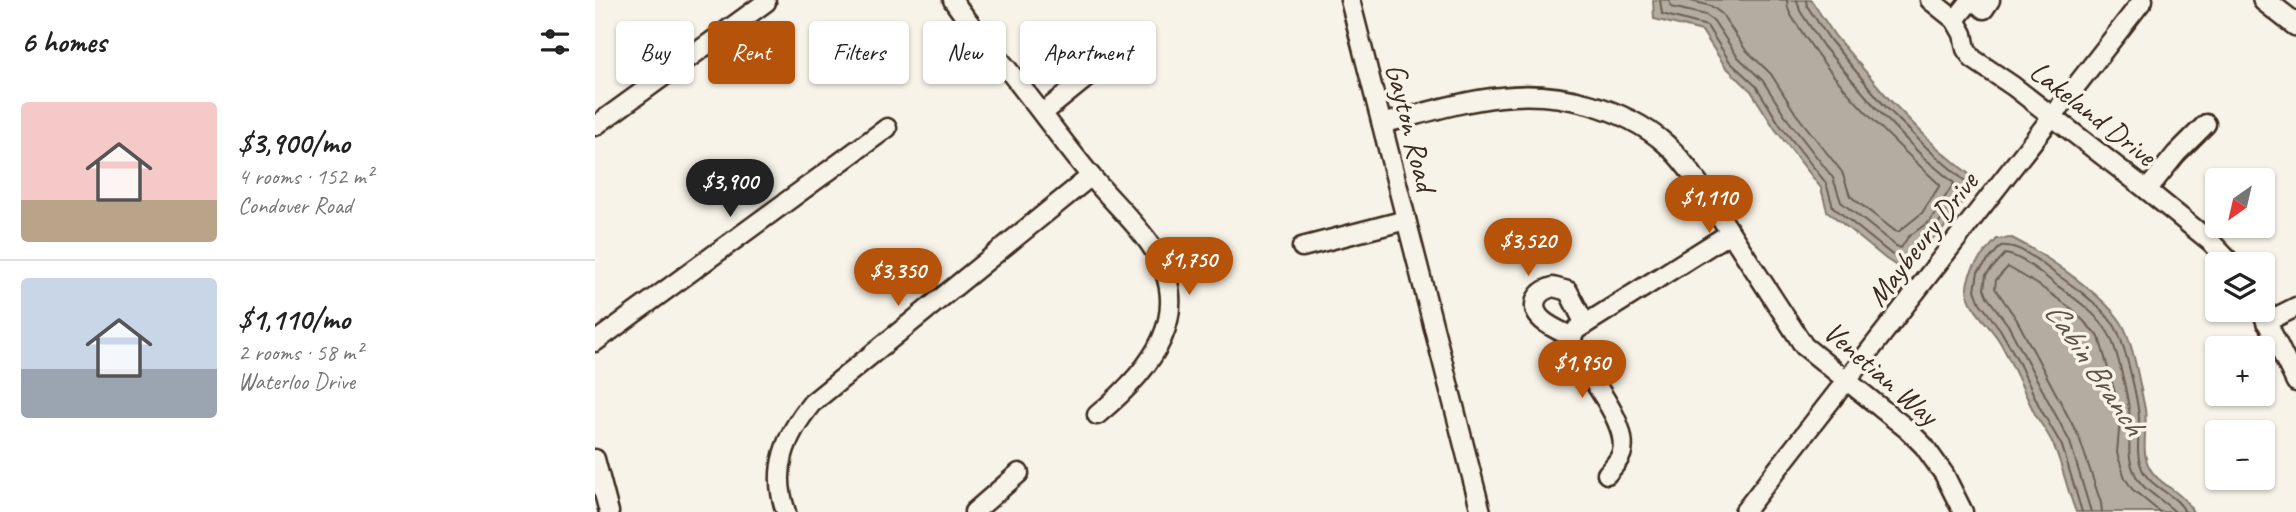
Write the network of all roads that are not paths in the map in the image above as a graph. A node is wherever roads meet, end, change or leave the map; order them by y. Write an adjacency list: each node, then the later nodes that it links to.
1 (953, 0): 12 (street)
2 (1350, 0): 14 (street, Gayton Road)
3 (1930, 0): 9 (street, Lakeland Drive)
4 (1972, 0): 5 (street); 9 (street)
5 (1990, 0)
6 (2143, 0): 13 (street, Maybeury Drive)
7 (2264, 0): 10 (main road)
8 (767, 2): 16 (street)
9 (1955, 20): 13 (street, Lakeland Drive)
10 (2296, 25)
11 (1079, 84): 12 (street)
12 (1043, 113): 18 (street)
13 (2052, 117): 19 (street, Lakeland Drive); 28 (street, Maybeury Drive)
14 (1382, 124): 20 (street, Gayton Road); 21 (street, Venetian Way)
15 (2206, 124): 19 (street)
16 (595, 126)
17 (887, 128): 27 (street)
18 (1091, 176): 30 (street); 35 (street)
19 (2147, 190): 23 (street, Lakeland Drive)
20 (1406, 220): 22 (street); 37 (street, Gayton Road)
21 (1730, 233): 28 (street, Venetian Way); 33 (street)
22 (1302, 247)
23 (2221, 252)
24 (2296, 307): 25 (street)
25 (2275, 313)
26 (2266, 322): 29 (street)
27 (595, 342)
28 (1846, 381): 38 (street, Maybeury Drive); 39 (street, Venetian Way)
29 (2296, 382)
30 (1097, 415)
31 (595, 459): 34 (street)
32 (1019, 473): 36 (street)
33 (1607, 474)
34 (609, 512)
35 (786, 512)
36 (974, 512)
37 (1481, 512)
38 (1744, 512)
39 (1963, 512)

